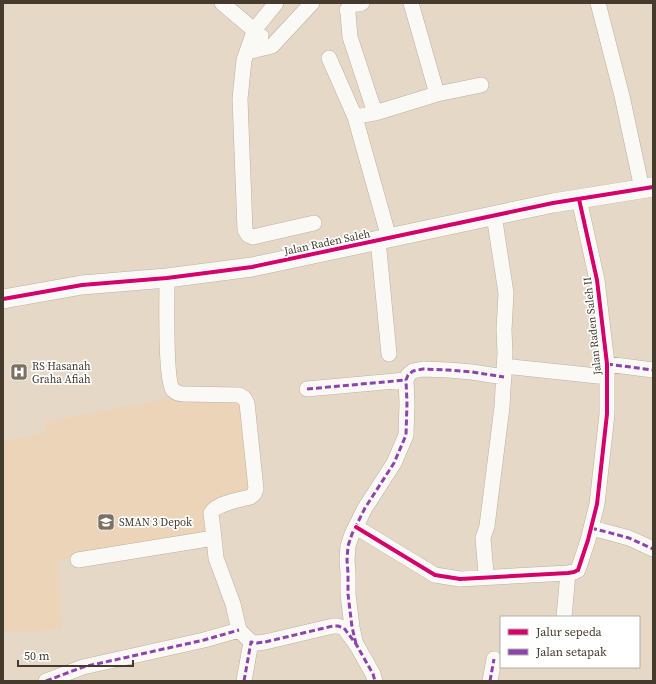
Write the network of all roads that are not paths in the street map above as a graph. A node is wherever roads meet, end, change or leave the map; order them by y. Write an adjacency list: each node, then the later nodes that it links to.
1 (222, 3): 7 (street)
2 (276, 3): 7 (street)
3 (312, 3): 8 (street)
4 (362, 3): 13 (street)
5 (411, 3): 12 (street)
6 (598, 3): 15 (street)
7 (255, 30): 8 (street); 9 (street)
8 (272, 46): 9 (street)
9 (247, 52): 18 (street)
10 (328, 58): 14 (street)
11 (481, 85): 12 (street)
12 (437, 94): 13 (street)
13 (375, 113): 14 (street)
14 (355, 117): 19 (street)
15 (647, 188): 16 (street, Jalan Raden Saleh)
16 (579, 198): 17 (street, Jalan Raden Saleh); 24 (street, Jalan Raden Saleh II)
17 (494, 215): 19 (street, Jalan Raden Saleh); 25 (street)
18 (314, 223)
19 (384, 239): 20 (street, Jalan Raden Saleh); 22 (street)
20 (167, 278): 21 (street, Jalan Raden Saleh); 30 (street)
21 (3, 299)
22 (389, 354)
23 (653, 370): 24 (street)
24 (607, 371): 25 (street); 29 (street, Jalan Raden Saleh II)
25 (504, 372): 26 (street); 34 (street)
26 (406, 380): 27 (street); 28 (street)
27 (307, 389)
28 (356, 527): 34 (street); 38 (street)
29 (591, 528): 31 (street); 33 (street, Jalan Raden Saleh II)
30 (214, 538): 32 (street); 36 (street)
31 (653, 549)
32 (78, 560)
33 (573, 571): 34 (street); 35 (street, Jalan Raden Saleh II)
34 (489, 578)
35 (564, 616)
36 (239, 630): 37 (street); 40 (street)
37 (251, 642): 38 (street); 41 (street)
38 (356, 644): 42 (street)
39 (494, 659): 43 (street)
40 (46, 681)
41 (244, 681)
42 (375, 681)
43 (490, 681)

